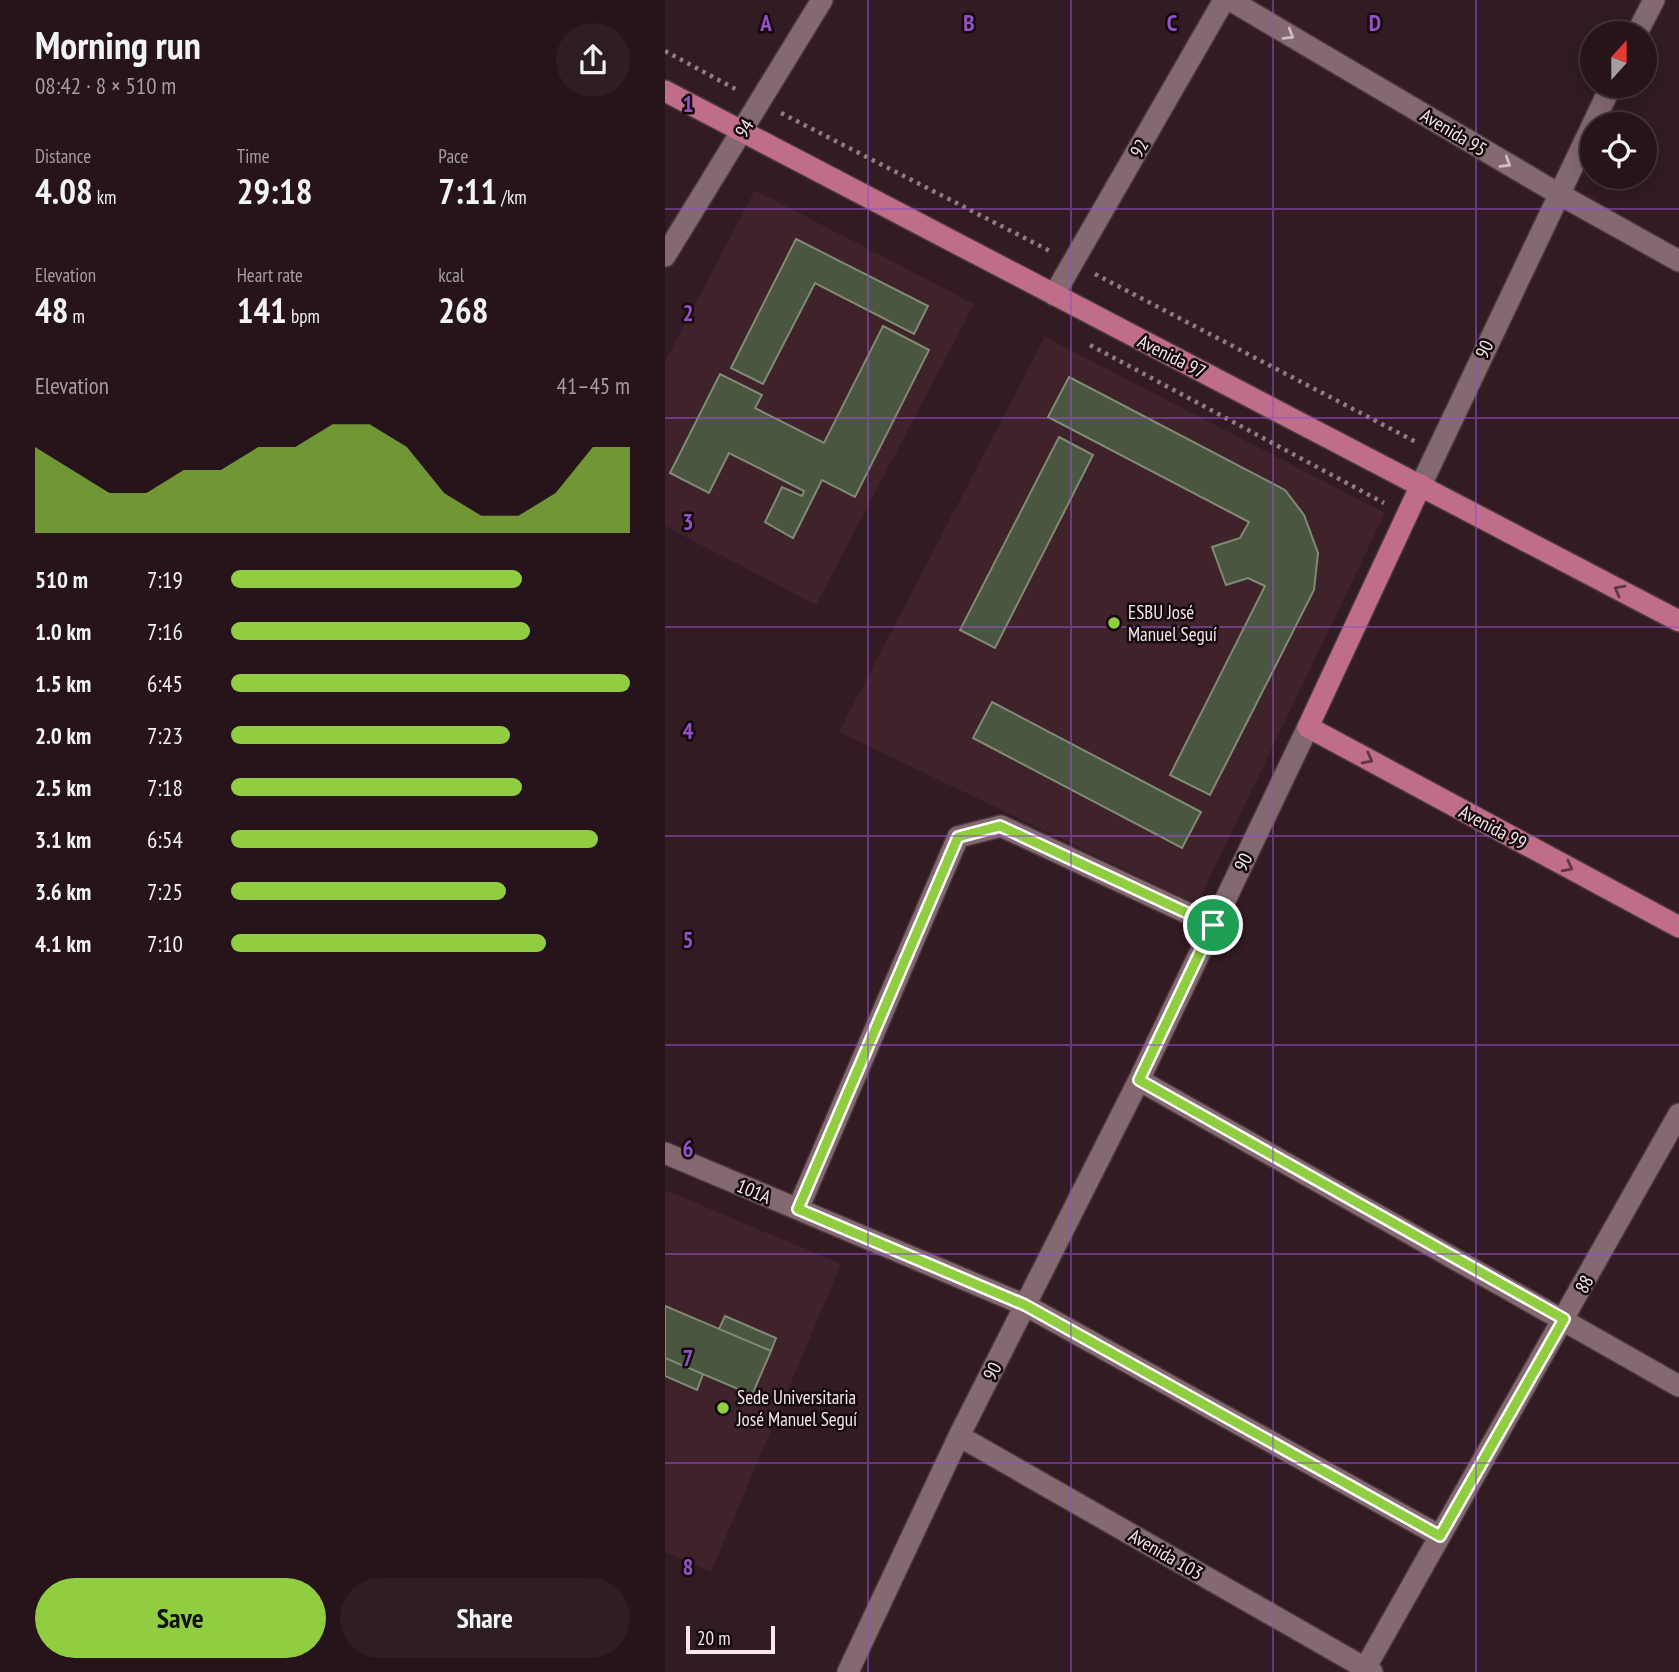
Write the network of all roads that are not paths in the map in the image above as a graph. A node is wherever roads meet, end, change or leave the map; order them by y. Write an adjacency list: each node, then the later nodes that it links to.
1 (822, 0): 8 (street, 94)
2 (1224, 0): 12 (street, 92)
3 (1230, 0): 9 (street, Avenida 95, one-way to 9)
4 (1654, 0): 5 (street)
5 (1643, 21)
6 (665, 91): 8 (main road, Avenida 97)
7 (1605, 98): 9 (street, 90)
8 (741, 132): 10 (street, 94); 12 (main road, Avenida 97)
9 (1557, 193): 11 (street, Avenida 95); 13 (street, 90)
10 (665, 256)
11 (1679, 261)
12 (1054, 295): 13 (main road, Avenida 97)
13 (1421, 485): 14 (main road, Avenida 97, one-way to 13); 15 (main road, 90)
14 (1679, 621)
15 (1308, 727): 16 (street, 90); 17 (main road, Avenida 99, one-way to 17)
16 (1213, 925): 18 (street, 90); 21 (street)
17 (1679, 927)
18 (1139, 1080): 22 (street, 90); 23 (street)
19 (1679, 1114): 23 (street, 88)
20 (665, 1153): 21 (street, 101A)
21 (798, 1209): 22 (street, 101A)
22 (1025, 1305): 25 (street, 90); 26 (street, 101A)
23 (1564, 1319): 24 (street); 26 (street, 88)
24 (1679, 1386)
25 (960, 1436): 27 (street, Avenida 103); 28 (street, 90)
26 (1440, 1536): 27 (street, 88)
27 (1367, 1671)
28 (848, 1672)

